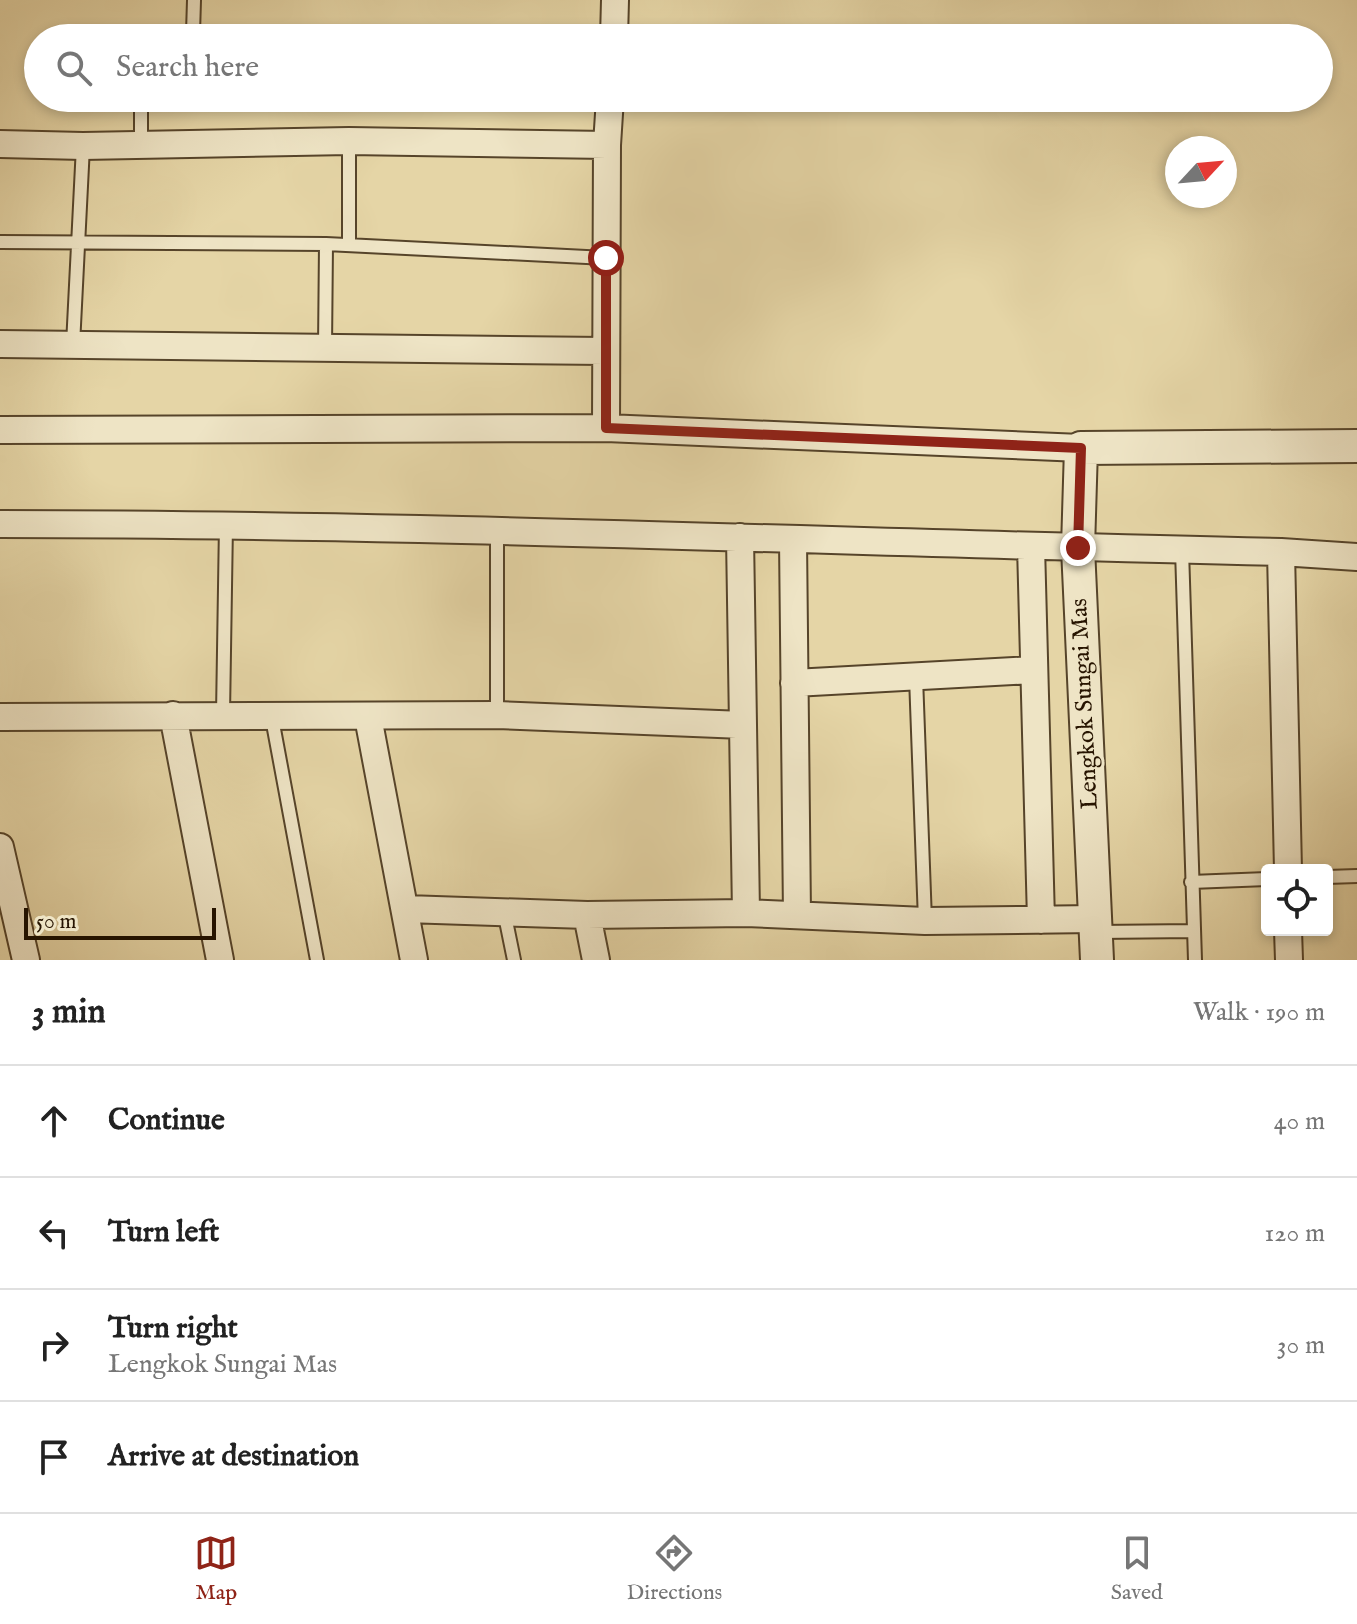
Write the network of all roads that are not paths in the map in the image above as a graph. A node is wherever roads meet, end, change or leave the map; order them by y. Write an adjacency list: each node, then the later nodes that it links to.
1 (194, 0): 3 (lane)
2 (615, 0): 4 (street)
3 (193, 24)
4 (614, 24)
5 (141, 112): 9 (lane)
6 (609, 112): 10 (street)
7 (349, 141): 9 (street); 10 (street); 15 (lane)
8 (0, 144): 11 (street)
9 (141, 145): 11 (street)
10 (607, 145): 16 (street)
11 (83, 146): 13 (lane)
12 (0, 242): 13 (lane)
13 (78, 242): 14 (lane); 18 (lane)
14 (326, 244): 15 (lane); 19 (lane)
15 (349, 245): 16 (lane)
16 (606, 258): 20 (street)
17 (0, 344): 18 (street)
18 (73, 345): 19 (street)
19 (325, 350): 20 (street)
20 (604, 351): 21 (street)
21 (606, 428): 22 (street); 24 (street)
22 (0, 430)
23 (1357, 446): 24 (street)
24 (1081, 448): 31 (street, Lengkok Sungai Mas)
25 (0, 524): 26 (street)
26 (226, 524): 27 (street); 39 (lane)
27 (497, 529): 28 (street); 41 (lane)
28 (740, 537): 29 (street); 44 (street)
29 (793, 540): 30 (street); 37 (street)
30 (1031, 546): 31 (street); 35 (street)
31 (1078, 548): 32 (street); 60 (street, Lengkok Sungai Mas)
32 (1182, 550): 33 (street); 50 (lane)
33 (1281, 552): 34 (street); 46 (street)
34 (1357, 557)
35 (1033, 670): 36 (street); 56 (street)
36 (916, 677): 37 (street); 57 (lane)
37 (794, 683): 55 (street)
38 (271, 713): 39 (street); 43 (street); 63 (lane)
39 (223, 714): 40 (street)
40 (173, 715): 42 (street); 62 (street)
41 (497, 715): 43 (street); 44 (street)
42 (0, 717)
43 (368, 717): 51 (street)
44 (743, 725): 53 (street)
45 (0, 847): 61 (street)
46 (1288, 864)
47 (1357, 876): 48 (lane)
48 (1333, 877)
49 (1261, 879): 50 (lane)
50 (1191, 882): 58 (lane)
51 (406, 909): 52 (street); 64 (street)
52 (504, 911): 54 (street); 65 (lane)
53 (746, 913): 54 (street); 55 (street)
54 (587, 915): 66 (street)
55 (797, 915): 57 (street)
56 (1041, 920): 57 (street); 60 (street)
57 (925, 921)
58 (1194, 931): 60 (lane); 67 (lane)
59 (1288, 936): 68 (street)
60 (1096, 937)
61 (26, 960)
62 (220, 960)
63 (317, 960)
64 (414, 960)
65 (514, 960)
66 (596, 960)
67 (1195, 960)
68 (1289, 960)

